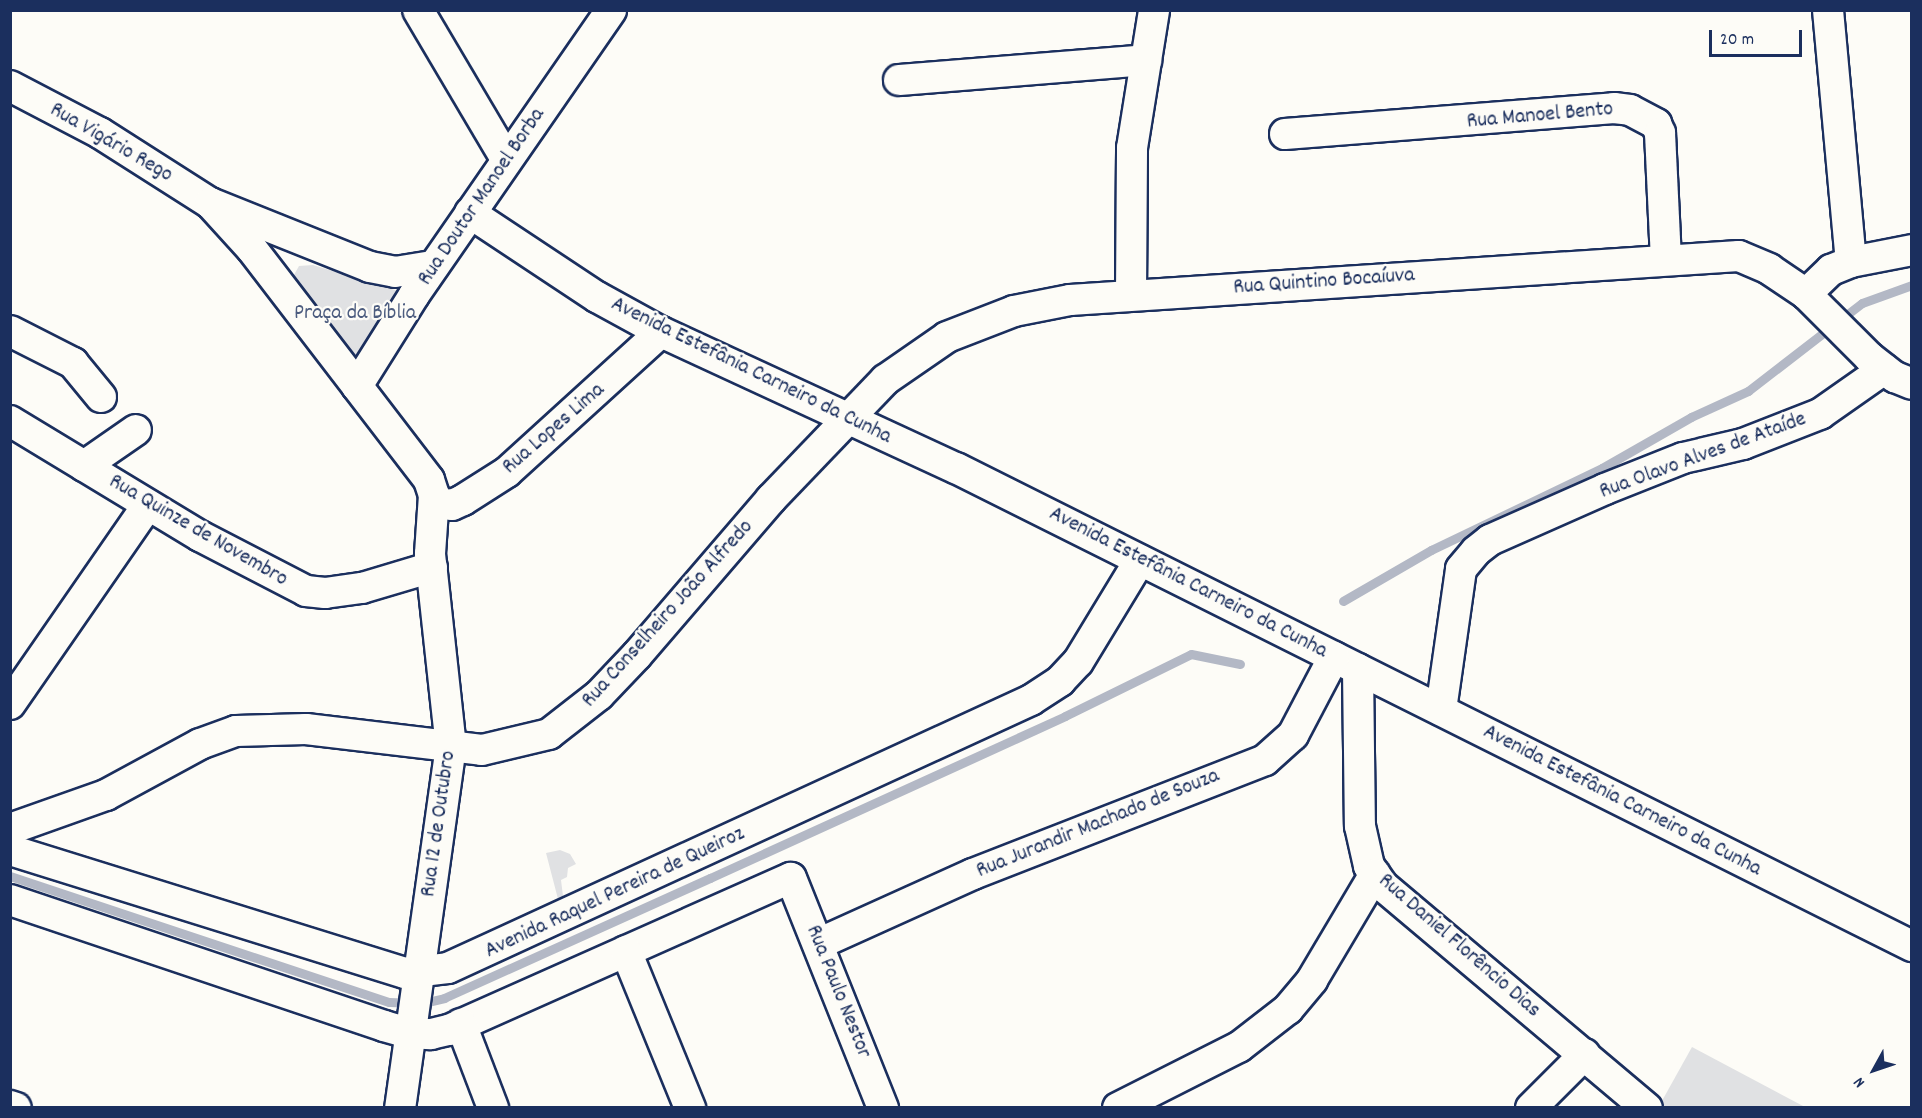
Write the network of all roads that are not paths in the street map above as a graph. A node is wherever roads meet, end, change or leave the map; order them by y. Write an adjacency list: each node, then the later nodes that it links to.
1 (418, 10): 9 (street)
2 (611, 10): 9 (street, Rua Doutor Manoel Borba)
3 (1154, 10): 5 (street)
4 (1828, 10): 14 (street)
5 (1146, 60): 6 (street); 16 (street)
6 (899, 80)
7 (10, 86): 10 (street, Rua Vigário Rego)
8 (1285, 134): 13 (street, Rua Manoel Bento)
9 (506, 159): 11 (street, Rua Doutor Manoel Borba)
10 (210, 203): 15 (street); 22 (street)
11 (470, 213): 15 (street, Rua Doutor Manoel Borba); 19 (street, Avenida Estefânia Carneiro da Cunha)
12 (1911, 250): 14 (street)
13 (1666, 258): 16 (street, Rua Quintino Bocaíuva); 17 (street, Rua Quintino Bocaíuva)
14 (1851, 262): 17 (street)
15 (434, 267): 22 (street, Rua Doutor Manoel Borba)
16 (1131, 295): 24 (street, Rua Quintino Bocaíuva)
17 (1813, 300): 20 (street, Rua Quintino Bocaíuva)
18 (10, 331): 23 (street)
19 (661, 332): 24 (street, Avenida Estefânia Carneiro da Cunha); 28 (street, Rua Lopes Lima)
20 (1884, 369): 21 (street); 34 (street, Rua Olavo Alves de Ataíde)
21 (1911, 384)
22 (357, 386): 28 (street)
23 (101, 397)
24 (847, 418): 30 (street, Avenida Estefânia Carneiro da Cunha); 35 (street, Rua Conselheiro João Alfredo)
25 (10, 421): 27 (street, Rua Quinze de Novembro)
26 (136, 430): 27 (street)
27 (84, 466): 29 (street, Rua Quinze de Novembro)
28 (436, 503): 31 (street, Rua 12 de Outubro)
29 (148, 505): 31 (street, Rua Quinze de Novembro); 33 (street)
30 (1140, 560): 32 (street, Avenida Estefânia Carneiro da Cunha); 43 (street, Avenida Raquel Pereira de Queiroz)
31 (432, 567): 35 (street, Rua 12 de Outubro)
32 (1346, 663): 34 (street, Avenida Estefânia Carneiro da Cunha); 38 (street, Rua Daniel Florêncio Dias); 40 (street, Rua Jurandir Machado de Souza)
33 (10, 704)
34 (1441, 710): 41 (street, Avenida Estefânia Carneiro da Cunha)
35 (452, 746): 36 (street, Rua Conselheiro João Alfredo); 43 (street, Rua 12 de Outubro)
36 (10, 829)
37 (10, 850): 43 (street, Avenida Raquel Pereira de Queiroz)
38 (1375, 874): 46 (street, Rua Daniel Florêncio Dias); 53 (street)
39 (10, 900): 45 (street)
40 (818, 944): 42 (street, Rua Paulo Nestor); 52 (street, Rua Paulo Nestor)
41 (1911, 946)
42 (626, 951): 44 (street); 51 (street)
43 (416, 980): 45 (street, Rua 12 de Outubro)
44 (461, 1024): 45 (street); 50 (street)
45 (410, 1028): 49 (street, Rua 12 de Outubro)
46 (1585, 1054): 54 (street); 55 (street, Rua Daniel Florêncio Dias)
47 (10, 1106): 48 (street)
48 (16, 1107)
49 (400, 1107)
50 (493, 1107)
51 (690, 1107)
52 (883, 1107)
53 (1118, 1107)
54 (1531, 1107)
55 (1647, 1107)

